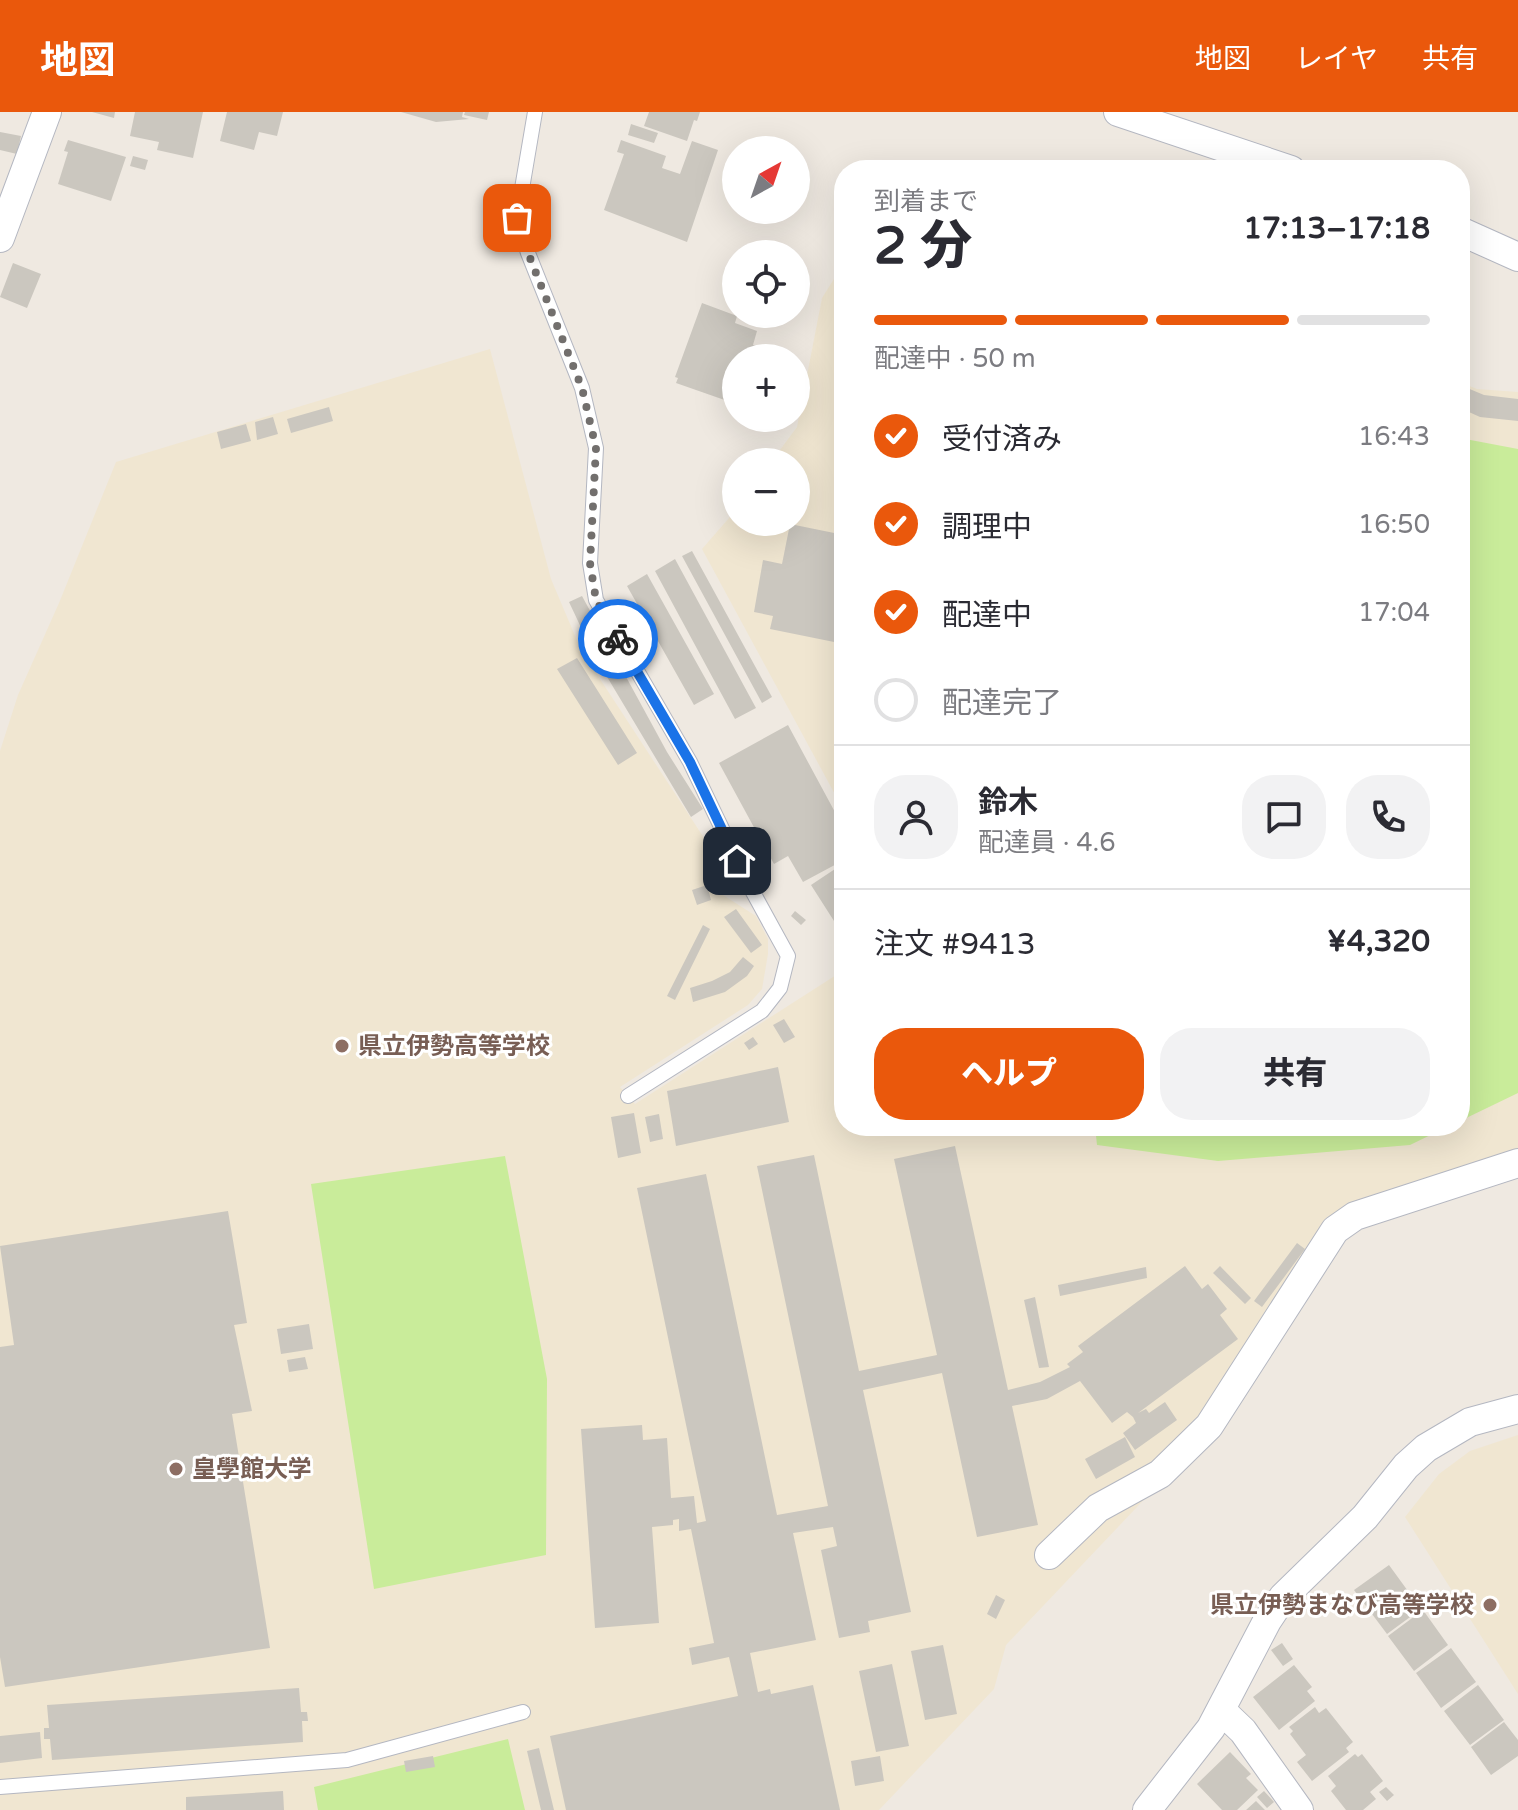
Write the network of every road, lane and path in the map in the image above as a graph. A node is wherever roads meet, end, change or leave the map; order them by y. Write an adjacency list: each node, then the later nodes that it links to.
1 (47, 112): 6 (street)
2 (535, 112): 8 (lane)
3 (1118, 112): 4 (street)
4 (1261, 160)
5 (1470, 235): 7 (street)
6 (0, 238)
7 (1518, 257)
8 (628, 1096)
9 (1518, 1163): 11 (street)
10 (1518, 1409): 12 (street)
11 (1049, 1555)
12 (1221, 1710): 15 (street); 16 (street)
13 (523, 1712): 14 (lane)
14 (0, 1787)
15 (1147, 1810)
16 (1299, 1810)

